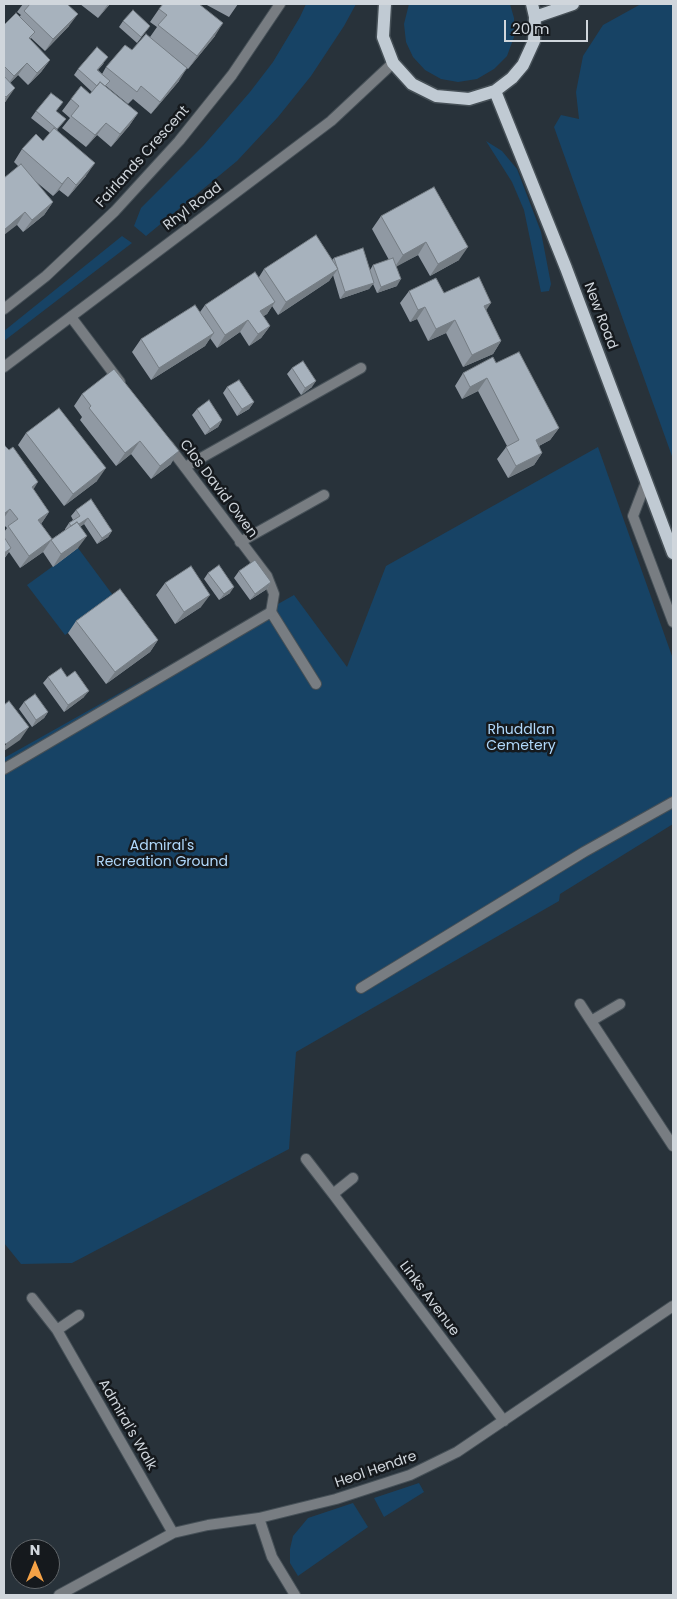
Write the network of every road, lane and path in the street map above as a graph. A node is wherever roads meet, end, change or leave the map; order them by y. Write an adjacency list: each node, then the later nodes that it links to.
1 (280, 4): 8 (street, Fairlands Crescent)
2 (385, 4): 6 (main road)
3 (532, 4): 5 (main road)
4 (573, 4): 5 (main road)
5 (535, 17): 7 (main road)
6 (393, 62): 7 (main road); 9 (street, Rhyl Road)
7 (495, 91): 15 (main road, New Road)
8 (4, 309)
9 (70, 317): 10 (street, Rhyl Road); 12 (street)
10 (4, 367)
11 (361, 368): 14 (street)
12 (124, 388)
13 (160, 435): 14 (street, Clos David Owen)
14 (184, 467): 17 (street, Clos David Owen)
15 (646, 482): 18 (main road, New Road); 20 (street)
16 (324, 495): 17 (street)
17 (240, 542): 19 (street, Clos David Owen)
18 (673, 553)
19 (271, 612): 21 (street); 22 (street)
20 (673, 622)
21 (316, 684)
22 (4, 769)
23 (673, 802): 24 (street)
24 (361, 988)
25 (580, 1004): 27 (street)
26 (620, 1004): 27 (street)
27 (591, 1021): 28 (street)
28 (673, 1146)
29 (306, 1159): 31 (street, Links Avenue)
30 (353, 1178): 31 (street)
31 (333, 1194): 36 (street, Links Avenue)
32 (32, 1298): 35 (street, Admiral's Walk)
33 (673, 1306): 36 (street, Heol Hendre)
34 (79, 1315): 35 (street)
35 (57, 1330): 38 (street, Admiral's Walk)
36 (504, 1422): 37 (street, Heol Hendre)
37 (259, 1518): 38 (street, Heol Hendre); 40 (street)
38 (174, 1533): 39 (street, Heol Hendre)
39 (59, 1595)
40 (295, 1595)

